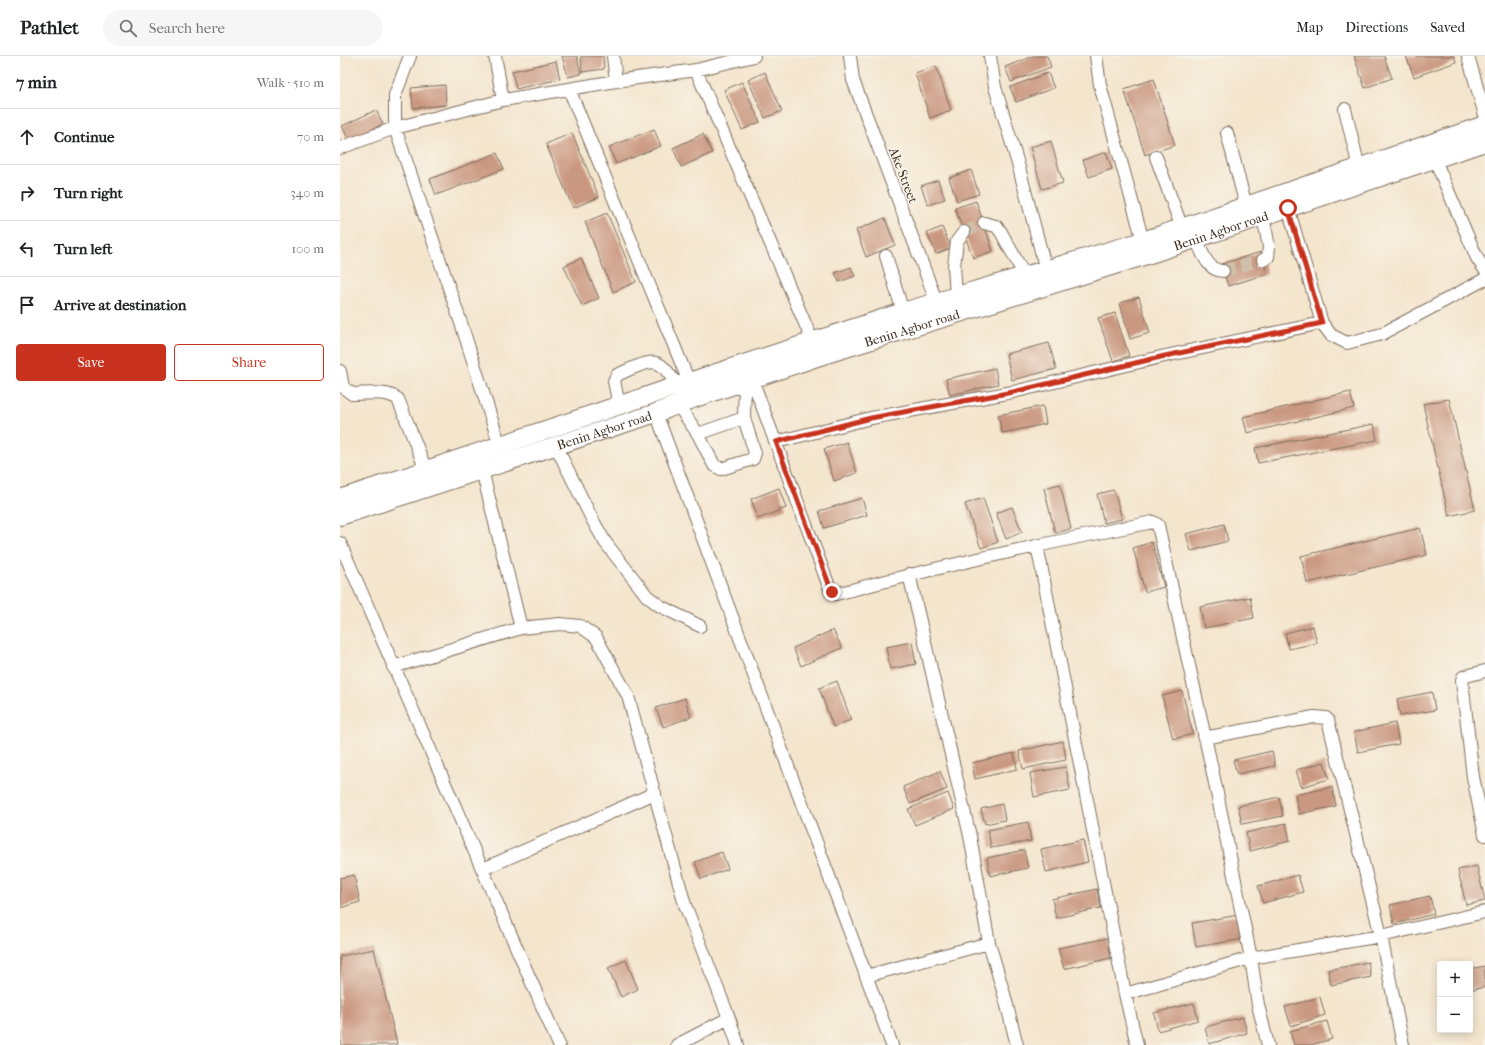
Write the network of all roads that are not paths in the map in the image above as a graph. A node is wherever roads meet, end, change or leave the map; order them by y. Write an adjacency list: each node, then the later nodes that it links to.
1 (410, 56): 16 (street)
2 (495, 56): 12 (street)
3 (613, 56): 10 (street)
4 (850, 56): 39 (street, Ake Street)
5 (990, 56): 33 (street)
6 (1096, 56): 30 (street)
7 (1468, 56): 14 (street)
8 (749, 57): 9 (street)
9 (696, 70): 10 (street); 42 (street)
10 (616, 81): 11 (street)
11 (569, 89): 12 (street); 45 (street)
12 (503, 100): 16 (street)
13 (1345, 109): 22 (street)
14 (1485, 115)
15 (1485, 125): 22 (highway, Benin Agbor road)
16 (395, 128): 19 (street); 52 (street)
17 (1227, 133): 23 (street)
18 (1485, 142): 21 (highway, Benin Agbor road)
19 (340, 148)
20 (1156, 157): 27 (street)
21 (1435, 160): 24 (highway, Benin Agbor road); 34 (street)
22 (1359, 168): 23 (highway, Benin Agbor road)
23 (1246, 206): 27 (highway, Benin Agbor road)
24 (1288, 208): 25 (highway, Benin Agbor road); 41 (street)
25 (1263, 216): 29 (highway, Benin Agbor road); 32 (street)
26 (984, 223): 36 (street)
27 (1182, 228): 30 (highway, Benin Agbor road)
28 (964, 232): 38 (street)
29 (1196, 239): 35 (street); 44 (highway, Benin Agbor road)
30 (1143, 241): 33 (highway, Benin Agbor road)
31 (886, 256): 40 (street)
32 (1263, 260)
33 (1046, 270): 36 (highway, Benin Agbor road)
34 (1485, 270)
35 (1223, 271)
36 (1025, 276): 38 (highway, Benin Agbor road)
37 (1485, 279): 41 (street)
38 (956, 296): 39 (highway, Benin Agbor road)
39 (937, 303): 40 (highway, Benin Agbor road)
40 (903, 312): 42 (highway, Benin Agbor road)
41 (1322, 323): 51 (street)
42 (813, 342): 45 (highway, Benin Agbor road)
43 (340, 371): 54 (street)
44 (749, 380): 47 (highway, Benin Agbor road); 49 (street); 51 (street)
45 (683, 384): 46 (highway, Benin Agbor road); 46 (street)
46 (619, 405): 52 (highway, Benin Agbor road)
47 (678, 405): 48 (highway, Benin Agbor road); 50 (street)
48 (656, 413): 53 (highway, Benin Agbor road); 73 (street)
49 (744, 418): 50 (street); 50 (street)
50 (698, 434)
51 (776, 442): 60 (street)
52 (500, 446): 54 (highway, Benin Agbor road)
53 (556, 446): 55 (highway, Benin Agbor road); 61 (street)
54 (426, 470): 56 (highway, Benin Agbor road)
55 (482, 470): 57 (highway, Benin Agbor road); 62 (street)
56 (340, 499)
57 (340, 516)
58 (340, 543): 63 (street)
59 (1037, 545): 60 (street); 65 (street); 74 (street)
60 (908, 574): 71 (street)
61 (700, 626)
62 (521, 628): 63 (street); 66 (street)
63 (394, 667): 68 (street)
64 (1485, 671): 67 (street)
65 (1204, 738): 70 (street); 72 (street)
66 (655, 793): 68 (street); 75 (street)
67 (1485, 835)
68 (483, 869): 76 (street)
69 (1485, 912): 70 (street)
70 (1381, 936): 72 (street); 83 (street)
71 (989, 943): 73 (street); 80 (street)
72 (1251, 958): 74 (street); 82 (street)
73 (866, 976): 79 (street)
74 (1125, 994): 81 (street)
75 (729, 1018): 77 (street); 78 (street)
76 (559, 1045)
77 (677, 1045)
78 (738, 1045)
79 (892, 1045)
80 (1016, 1045)
81 (1137, 1045)
82 (1268, 1045)
83 (1403, 1045)

